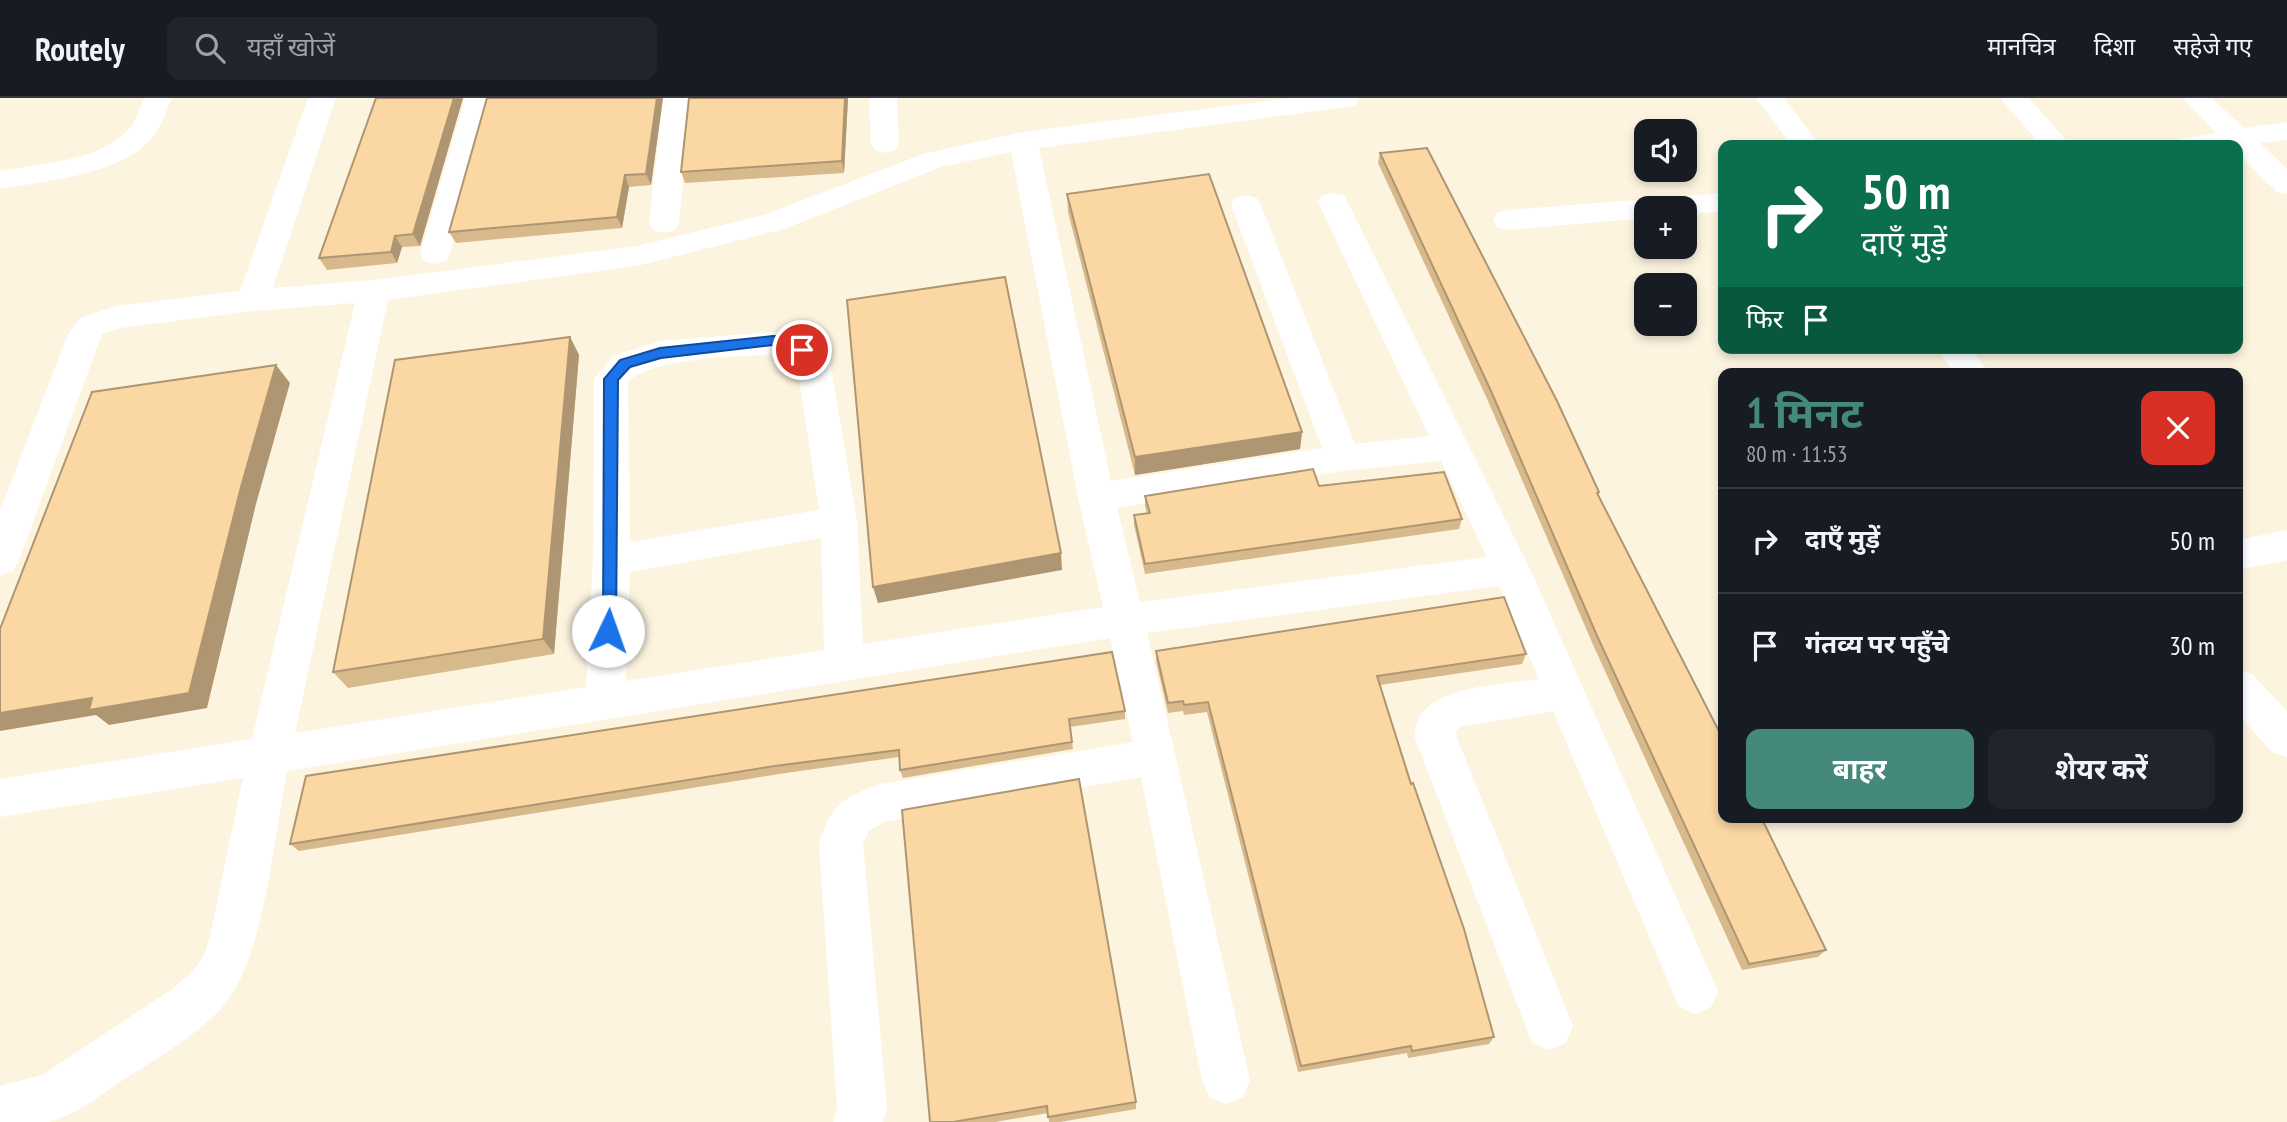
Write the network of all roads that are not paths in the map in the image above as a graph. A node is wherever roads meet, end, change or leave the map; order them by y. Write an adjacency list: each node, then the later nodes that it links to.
1 (158, 98): 18 (street)
2 (322, 98): 29 (street)
3 (479, 98): 27 (street)
4 (677, 98): 26 (street)
5 (883, 98): 17 (street)
6 (1770, 98): 12 (street)
7 (2014, 98): 13 (street)
8 (2196, 98): 11 (street)
9 (1346, 99): 15 (street)
10 (2287, 131): 11 (street)
11 (2238, 138): 14 (street)
12 (1801, 140)
13 (2052, 140)
14 (2224, 140)
15 (1023, 141): 28 (street); 34 (street)
16 (2243, 143): 19 (street)
17 (886, 144)
18 (0, 180)
19 (2287, 185)
20 (1333, 202): 32 (street)
21 (1718, 202): 22 (street)
22 (1697, 204)
23 (1246, 205): 33 (street)
24 (1634, 209): 25 (street)
25 (1508, 220)
26 (664, 223)
27 (435, 254)
28 (374, 291): 29 (street); 48 (street)
29 (253, 300): 36 (street)
30 (1958, 354): 31 (street)
31 (1968, 368)
32 (1452, 447): 33 (street); 41 (street)
33 (1343, 458): 34 (street)
34 (1096, 497): 42 (street)
35 (839, 521): 40 (street); 40 (street); 43 (street)
36 (7, 523): 39 (street)
37 (2287, 545): 38 (street)
38 (2243, 554)
39 (0, 560)
40 (611, 560): 46 (street)
41 (1511, 569): 42 (street); 45 (street)
42 (1123, 620): 43 (street); 49 (street)
43 (844, 663): 46 (street)
44 (2243, 691): 47 (street)
45 (1566, 692): 51 (street); 52 (street)
46 (605, 702): 48 (street)
47 (2287, 739)
48 (269, 755): 50 (street); 54 (street)
49 (1157, 756): 53 (street); 56 (street)
50 (0, 798)
51 (1695, 991)
52 (1549, 1026)
53 (1226, 1080)
54 (49, 1109): 55 (street)
55 (0, 1111)
56 (858, 1122)

